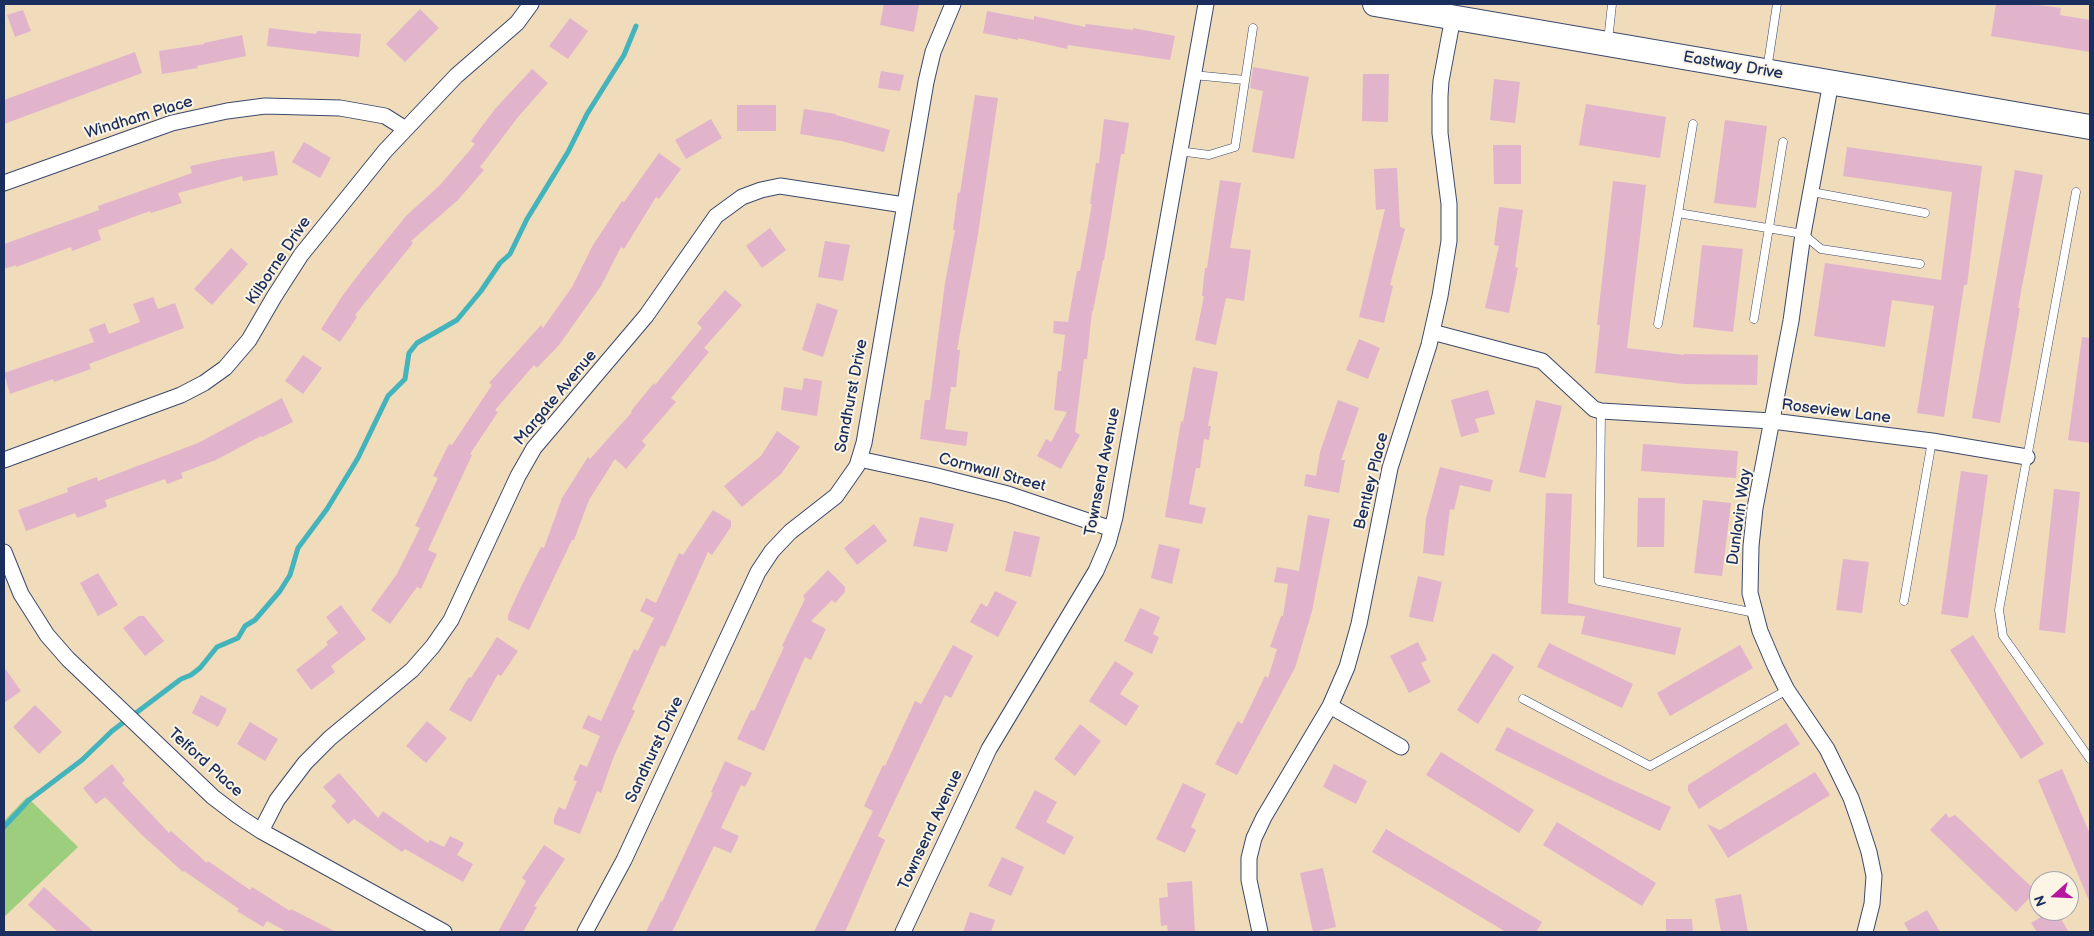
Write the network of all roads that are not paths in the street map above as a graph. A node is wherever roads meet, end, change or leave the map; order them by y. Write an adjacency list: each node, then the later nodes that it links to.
1 (531, 4): 16 (street, Kilborne Drive)
2 (953, 4): 22 (street, Sandhurst Drive)
3 (1206, 4): 11 (street, Townsend Avenue)
4 (1375, 4): 7 (main road, Eastway Drive)
5 (1612, 4): 9 (lane)
6 (1778, 4): 10 (lane)
7 (1454, 13): 9 (main road, Eastway Drive); 30 (street, Bentley Place)
8 (1253, 28): 12 (lane)
9 (1607, 43): 10 (main road, Eastway Drive)
10 (1767, 72): 13 (main road, Eastway Drive)
11 (1192, 75): 12 (lane); 18 (street, Townsend Avenue)
12 (1246, 80): 18 (lane)
13 (1831, 82): 15 (main road, Eastway Drive); 20 (street, Dunlavin Way)
14 (1693, 124): 23 (lane)
15 (2090, 127)
16 (404, 128): 19 (street, Windham Place); 36 (street, Kilborne Drive)
17 (1783, 142): 25 (lane)
18 (1178, 151): 37 (street, Townsend Avenue)
19 (4, 183)
20 (1812, 192): 24 (lane); 26 (street, Dunlavin Way)
21 (2076, 192): 34 (lane)
22 (904, 204): 35 (street, Sandhurst Drive); 46 (street, Margate Avenue)
23 (1678, 213): 25 (lane); 29 (lane)
24 (1925, 213)
25 (1769, 228): 26 (lane); 28 (lane)
26 (1803, 234): 27 (lane); 32 (street, Dunlavin Way)
27 (1920, 264)
28 (1754, 319)
29 (1658, 324)
30 (1432, 332): 31 (street); 43 (street, Bentley Place)
31 (1601, 411): 32 (street, Roseview Lane); 40 (lane)
32 (1772, 422): 33 (street, Roseview Lane); 40 (street, Dunlavin Way)
33 (1932, 442): 34 (street, Roseview Lane); 39 (lane)
34 (2028, 457): 45 (lane)
35 (859, 459): 37 (street, Cornwall Street); 48 (street, Sandhurst Drive)
36 (4, 460)
37 (1112, 529): 49 (street, Townsend Avenue)
38 (4, 552): 46 (street, Telford Place)
39 (1904, 601)
40 (1755, 613): 41 (street, Dunlavin Way)
41 (1787, 690): 42 (lane); 51 (street, Dunlavin Way)
42 (1523, 699)
43 (1330, 706): 44 (street); 50 (street, Bentley Place)
44 (1401, 747)
45 (2090, 759)
46 (262, 831): 47 (street, Telford Place)
47 (444, 932)
48 (585, 932)
49 (903, 932)
50 (1260, 932)
51 (1866, 932)

